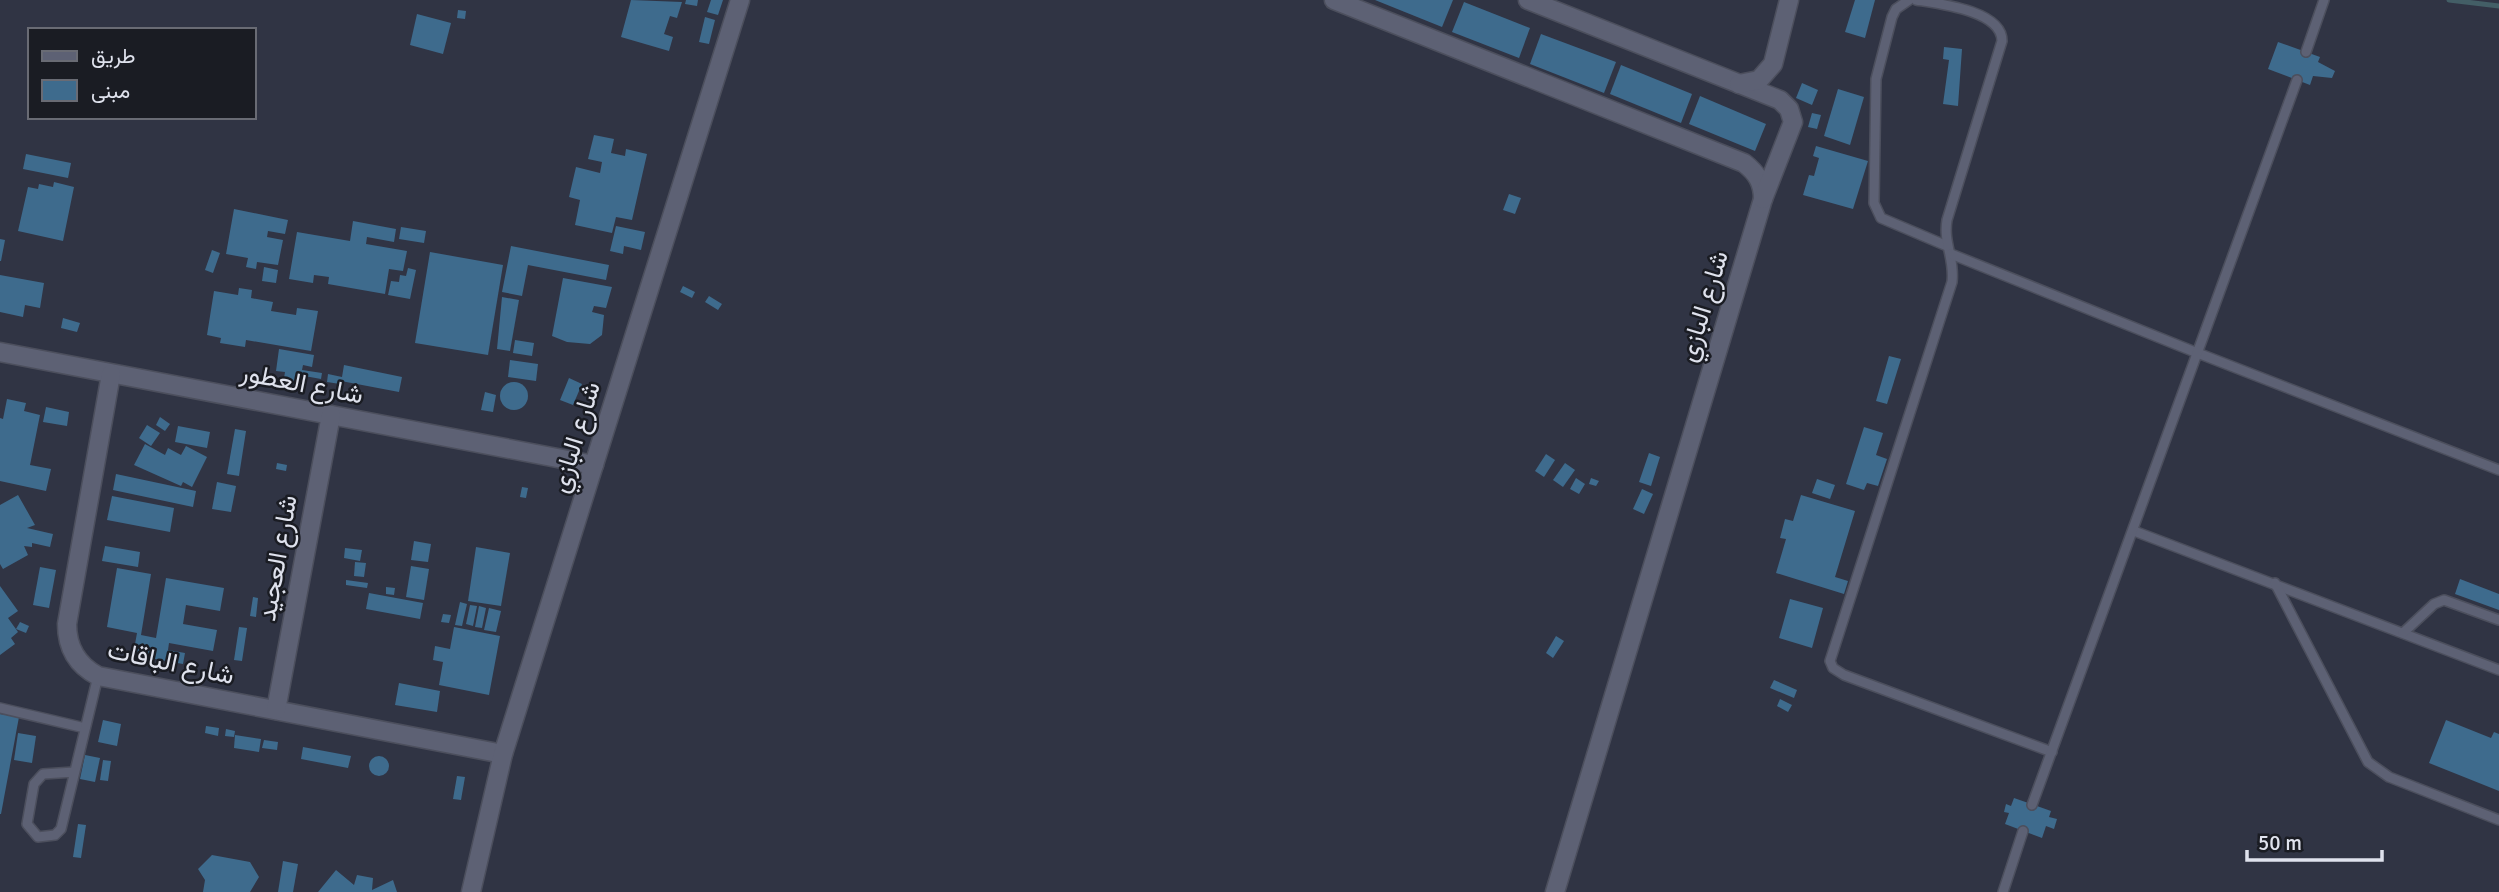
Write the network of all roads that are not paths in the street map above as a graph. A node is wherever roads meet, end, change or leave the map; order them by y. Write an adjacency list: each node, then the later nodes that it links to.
1 (740, 0): 17 (street, شارع البازي)
2 (1334, 0): 11 (street)
3 (1528, 0): 10 (street)
4 (1788, 0): 10 (street)
5 (1909, 0): 12 (lane)
6 (1916, 0): 12 (lane)
7 (2324, 0): 8 (lane)
8 (2306, 52)
9 (2297, 80): 14 (lane)
10 (1736, 85): 11 (street, شارع البازي)
11 (1763, 199): 35 (street, شارع البازي)
12 (1949, 250): 14 (lane); 28 (lane)
13 (0, 352): 15 (street, شارع العطور)
14 (2195, 352): 18 (lane); 19 (lane)
15 (111, 374): 16 (street, شارع العطور); 24 (street, شارع الباقات)
16 (331, 415): 17 (street, شارع العطور); 26 (street, شارع العجيد)
17 (594, 465): 29 (street, شارع البازي)
18 (2499, 470)
19 (2134, 531): 20 (lane); 28 (lane)
20 (2275, 583): 22 (lane); 32 (lane)
21 (2499, 620): 22 (lane)
22 (2403, 633): 23 (lane)
23 (2499, 670)
24 (98, 677): 26 (street, شارع الباقات); 27 (lane)
25 (0, 708): 27 (lane)
26 (276, 710): 29 (street, شارع الباقات)
27 (85, 728): 30 (lane)
28 (2052, 752): 31 (lane)
29 (503, 754): 34 (street, شارع البازي)
30 (74, 772): 30 (lane)
31 (2032, 805)
32 (2499, 820)
33 (2023, 831): 36 (lane)
34 (471, 892)
35 (1555, 892)
36 (2003, 892)

